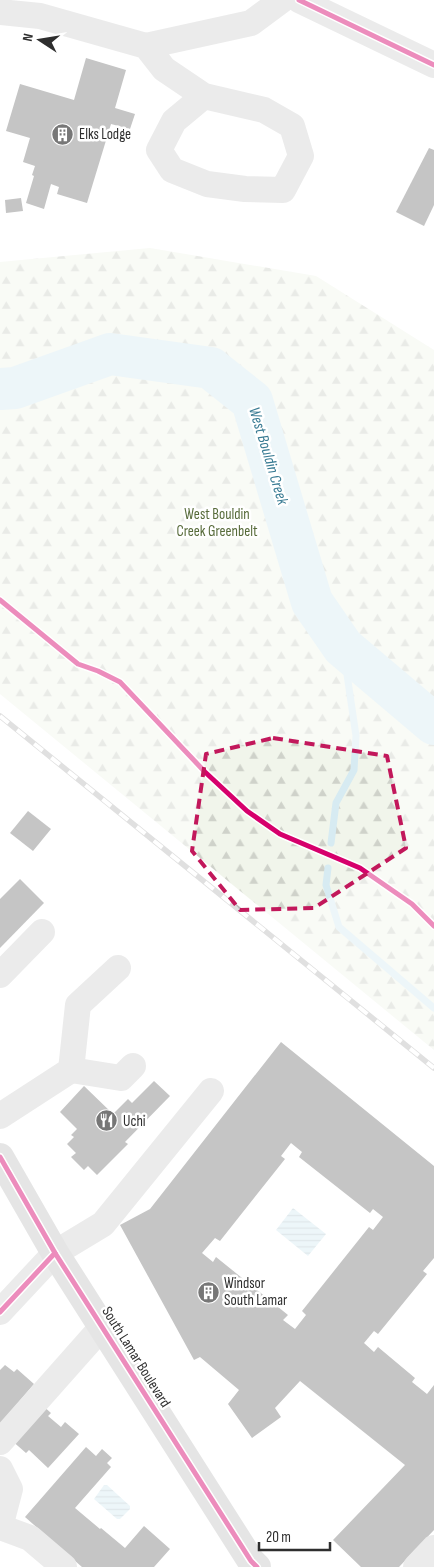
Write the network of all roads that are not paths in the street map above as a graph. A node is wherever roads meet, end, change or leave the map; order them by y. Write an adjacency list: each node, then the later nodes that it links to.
1 (282, 0): 4 (street)
2 (299, 0): 5 (street)
3 (0, 12): 4 (street)
4 (146, 46): 6 (street)
5 (434, 65)
6 (204, 96): 6 (street)
7 (42, 932): 9 (street)
8 (118, 968): 11 (street)
9 (0, 975)
10 (133, 1066): 11 (street)
11 (70, 1070): 13 (street)
12 (211, 1091): 15 (street)
13 (0, 1116)
14 (0, 1157): 15 (main road, South Lamar Boulevard)
15 (55, 1253): 16 (street); 17 (main road, South Lamar Boulevard)
16 (0, 1312)
17 (102, 1327): 18 (street); 23 (main road, South Lamar Boulevard)
18 (0, 1442)
19 (0, 1468): 20 (street)
20 (0, 1527): 22 (street)
21 (434, 1548): 24 (street)
22 (64, 1567)
23 (257, 1567)
24 (416, 1567)

